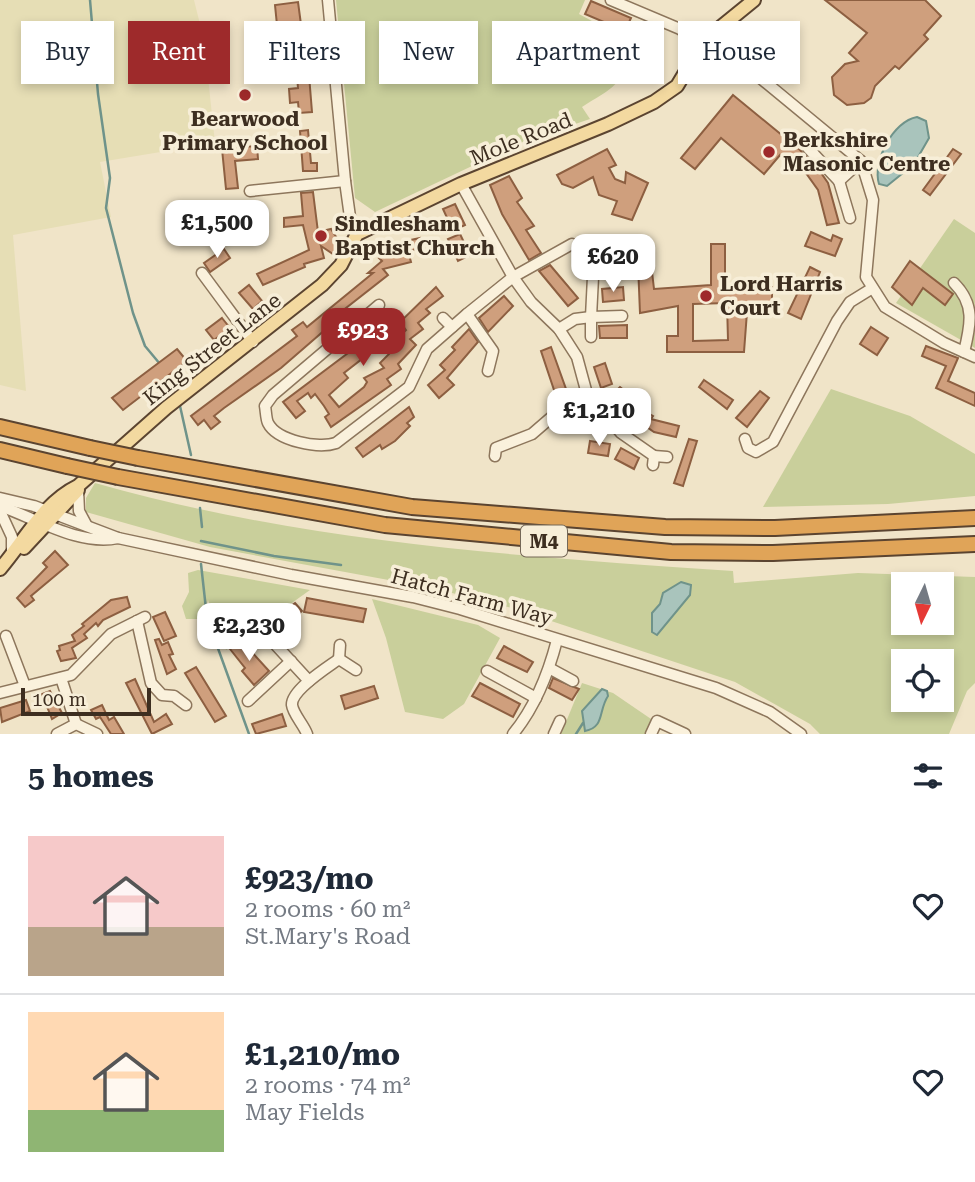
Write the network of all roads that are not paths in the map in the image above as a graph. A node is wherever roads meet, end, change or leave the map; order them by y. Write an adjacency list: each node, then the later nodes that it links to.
1 (328, 0): 10 (street)
2 (611, 0): 5 (street)
3 (754, 0): 4 (main road, Mole Road)
4 (732, 21)
5 (678, 28)
6 (678, 84): 12 (main road, Mole Road)
7 (767, 84): 9 (street)
8 (808, 148): 11 (street)
9 (861, 161): 11 (street); 21 (street)
10 (345, 181): 13 (street); 15 (street)
11 (839, 181): 14 (street)
12 (461, 184): 15 (main road, Mole Road); 19 (street)
13 (250, 191)
14 (850, 218)
15 (357, 234): 31 (main road, King Street Lane)
16 (572, 244): 19 (street)
17 (588, 268): 25 (street)
18 (202, 273): 31 (street)
19 (513, 277): 23 (street); 29 (street)
20 (954, 283): 27 (street)
21 (871, 289): 32 (street); 37 (street)
22 (377, 311): 28 (street)
23 (467, 314): 28 (street); 34 (street)
24 (622, 316): 25 (street)
25 (591, 317): 29 (street); 30 (street)
26 (443, 318): 28 (street)
27 (974, 318): 32 (street)
28 (452, 327)
29 (559, 329): 35 (street)
30 (591, 337)
31 (253, 342): 41 (main road, King Street Lane)
32 (964, 352): 33 (street)
33 (975, 357)
34 (488, 371)
35 (587, 394): 39 (street); 40 (street)
36 (0, 427): 45 (highway, M4, bridge)
37 (745, 439)
38 (0, 450): 48 (highway, M4, bridge)
39 (493, 450)
40 (667, 457)
41 (78, 488): 44 (main road, King Street Lane); 46 (street)
42 (0, 498): 44 (street)
43 (0, 509): 44 (street); 49 (street)
44 (47, 518): 46 (street, Hatch Farm Way); 47 (street, Hatch Farm Way); 49 (main road, King Street Lane)
45 (975, 518)
46 (87, 526): 47 (street, Hatch Farm Way)
47 (118, 538): 52 (street, Hatch Farm Way)
48 (975, 544)
49 (7, 560)
50 (262, 630): 55 (street)
51 (5, 635): 62 (street)
52 (557, 640): 56 (street); 76 (street, Hatch Farm Way)
53 (340, 645): 54 (street)
54 (339, 659): 57 (street); 60 (street)
55 (290, 661): 60 (street); 65 (street)
56 (549, 668): 61 (street); 64 (street)
57 (356, 670)
58 (487, 671): 64 (street)
59 (61, 678): 62 (street); 66 (street); 68 (street)
60 (309, 681): 72 (street)
61 (573, 681)
62 (25, 686): 63 (street)
63 (0, 693)
64 (537, 698): 70 (street)
65 (248, 701)
66 (186, 705)
67 (560, 721): 73 (street)
68 (78, 724): 69 (street); 71 (street)
69 (58, 733)
70 (518, 733)
71 (97, 734)
72 (307, 734)
73 (554, 734)
74 (651, 734): 75 (street)
75 (685, 734)
76 (801, 734)

